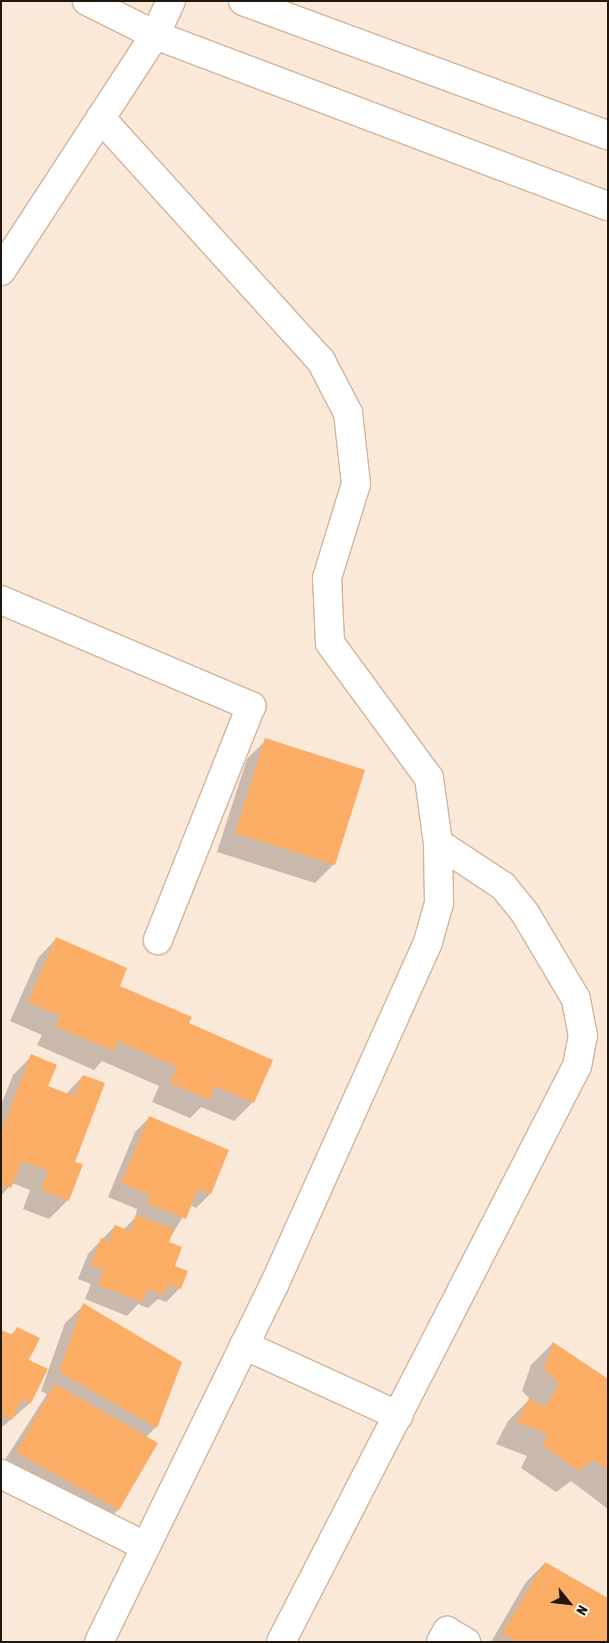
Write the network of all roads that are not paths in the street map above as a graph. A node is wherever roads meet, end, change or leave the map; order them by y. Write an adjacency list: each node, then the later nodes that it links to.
1 (87, 1): 4 (street)
2 (170, 1): 4 (street)
3 (243, 1): 6 (street)
4 (155, 35): 5 (street); 7 (street)
5 (101, 118): 8 (street); 10 (street)
6 (608, 136)
7 (608, 206)
8 (1, 272)
9 (1, 600): 11 (street)
10 (438, 843): 12 (street); 13 (street)
11 (158, 940)
12 (244, 1344): 13 (street); 15 (street)
13 (399, 1416): 17 (street)
14 (1, 1474): 15 (street)
15 (143, 1545): 16 (street)
16 (98, 1642)
17 (281, 1642)
18 (441, 1642): 19 (street)
19 (466, 1642)

